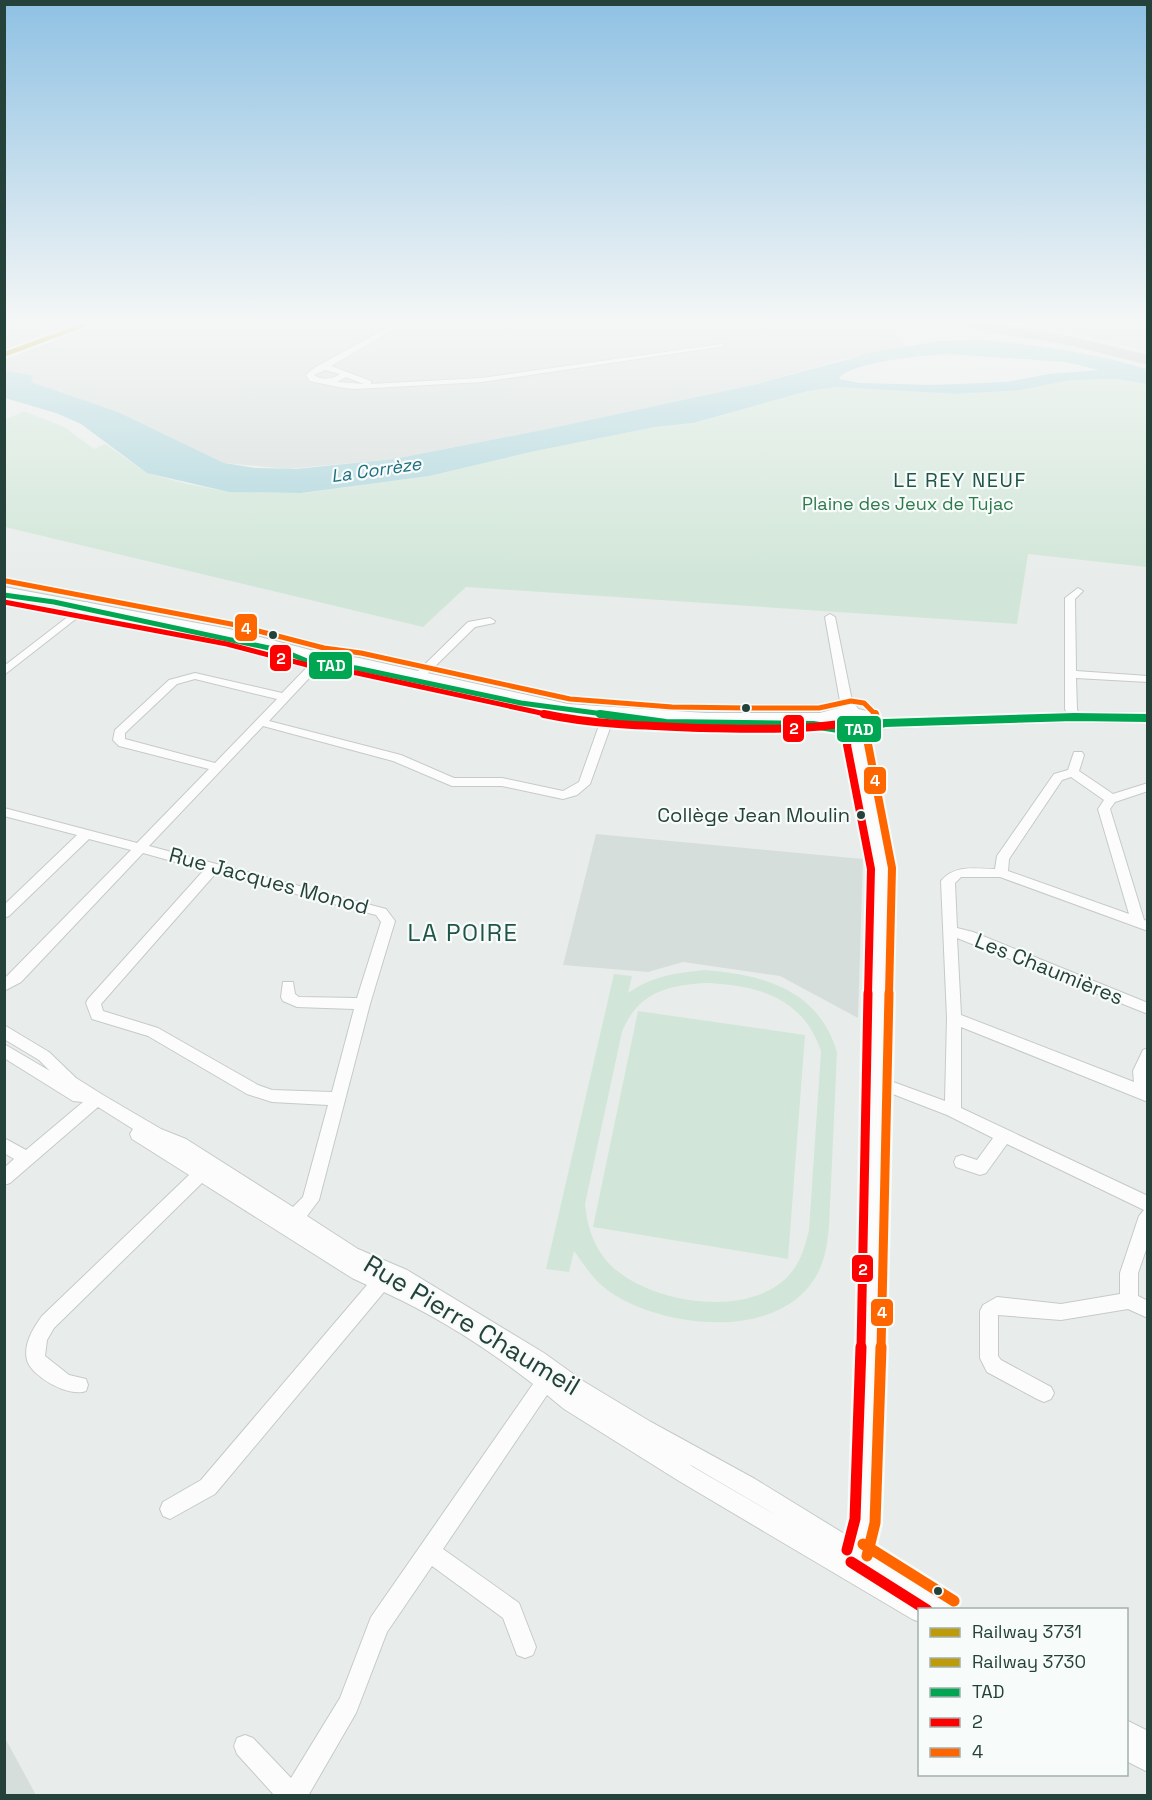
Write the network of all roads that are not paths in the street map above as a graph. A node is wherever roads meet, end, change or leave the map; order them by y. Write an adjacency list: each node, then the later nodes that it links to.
1 (1078, 591): 8 (street)
2 (4, 593): 3 (street)
3 (85, 607): 6 (street); 6 (street); 7 (street)
4 (830, 617): 16 (street)
5 (490, 621): 9 (street)
6 (320, 661): 9 (street); 11 (street)
7 (4, 672)
8 (1071, 674): 10 (street); 13 (street)
9 (416, 679): 14 (street); 16 (street)
10 (1148, 679)
11 (284, 697): 17 (street); 19 (street)
12 (1148, 713): 13 (street)
13 (1073, 715): 15 (street); 16 (street)
14 (608, 717): 16 (street); 17 (street)
15 (1148, 718)
16 (850, 721): 40 (street)
17 (261, 722): 19 (street)
18 (1078, 755): 20 (street)
19 (217, 767): 25 (street)
20 (1073, 772): 22 (street); 27 (street)
21 (1148, 787): 22 (street)
22 (1111, 799): 29 (street, Les Chaumières)
23 (4, 812): 24 (street, Rue Jacques Monod)
24 (87, 833): 25 (street, Rue Jacques Monod); 28 (street)
25 (142, 847): 26 (street, Rue Jacques Monod); 31 (street)
26 (214, 867): 34 (street, Rue Jacques Monod); 42 (street)
27 (1001, 873): 29 (street, Les Chaumières); 30 (street, Les Chaumières)
28 (4, 913)
29 (1143, 924)
30 (950, 931): 35 (street, Les Chaumières); 36 (street, Les Chaumières)
31 (10, 982): 33 (street)
32 (288, 986): 34 (street)
33 (4, 998)
34 (363, 1005): 42 (street, Rue Jacques Monod)
35 (1148, 1009)
36 (954, 1018): 41 (street); 44 (street, Les Chaumières)
37 (4, 1031): 43 (street, Rue Pierre Chaumeil)
38 (4, 1050): 43 (street, Rue Pierre Chaumeil)
39 (1148, 1054): 41 (street)
40 (877, 1082): 44 (street); 62 (street)
41 (1144, 1094)
42 (339, 1099): 53 (street, Rue Jacques Monod)
43 (94, 1102): 47 (street); 49 (street, Rue Pierre Chaumeil)
44 (953, 1111): 45 (street)
45 (1004, 1136): 48 (street); 51 (street)
46 (4, 1144): 47 (street)
47 (27, 1159): 50 (street)
48 (962, 1162)
49 (206, 1168): 53 (street, Rue Pierre Chaumeil); 58 (street)
50 (4, 1178)
51 (1148, 1204)
52 (1148, 1216): 55 (street)
53 (290, 1223): 54 (street, Rue Pierre Chaumeil)
54 (386, 1276): 57 (street, Rue Pierre Chaumeil); 60 (street); 62 (street, Rue Pierre Chaumeil)
55 (1129, 1301): 56 (street); 59 (street)
56 (1148, 1310)
57 (545, 1382): 61 (street); 62 (street, Rue Pierre Chaumeil)
58 (79, 1385)
59 (1044, 1393)
60 (170, 1509)
61 (428, 1551): 65 (street); 71 (street)
62 (853, 1562): 63 (street, Rue Pierre Chaumeil); 64 (street, Rue Pierre Chaumeil)
63 (944, 1608)
64 (918, 1610)
65 (525, 1647)
66 (1128, 1732): 67 (street)
67 (1148, 1744)
68 (245, 1746): 71 (street)
69 (1128, 1749): 70 (street)
70 (1148, 1761)
71 (293, 1796)

